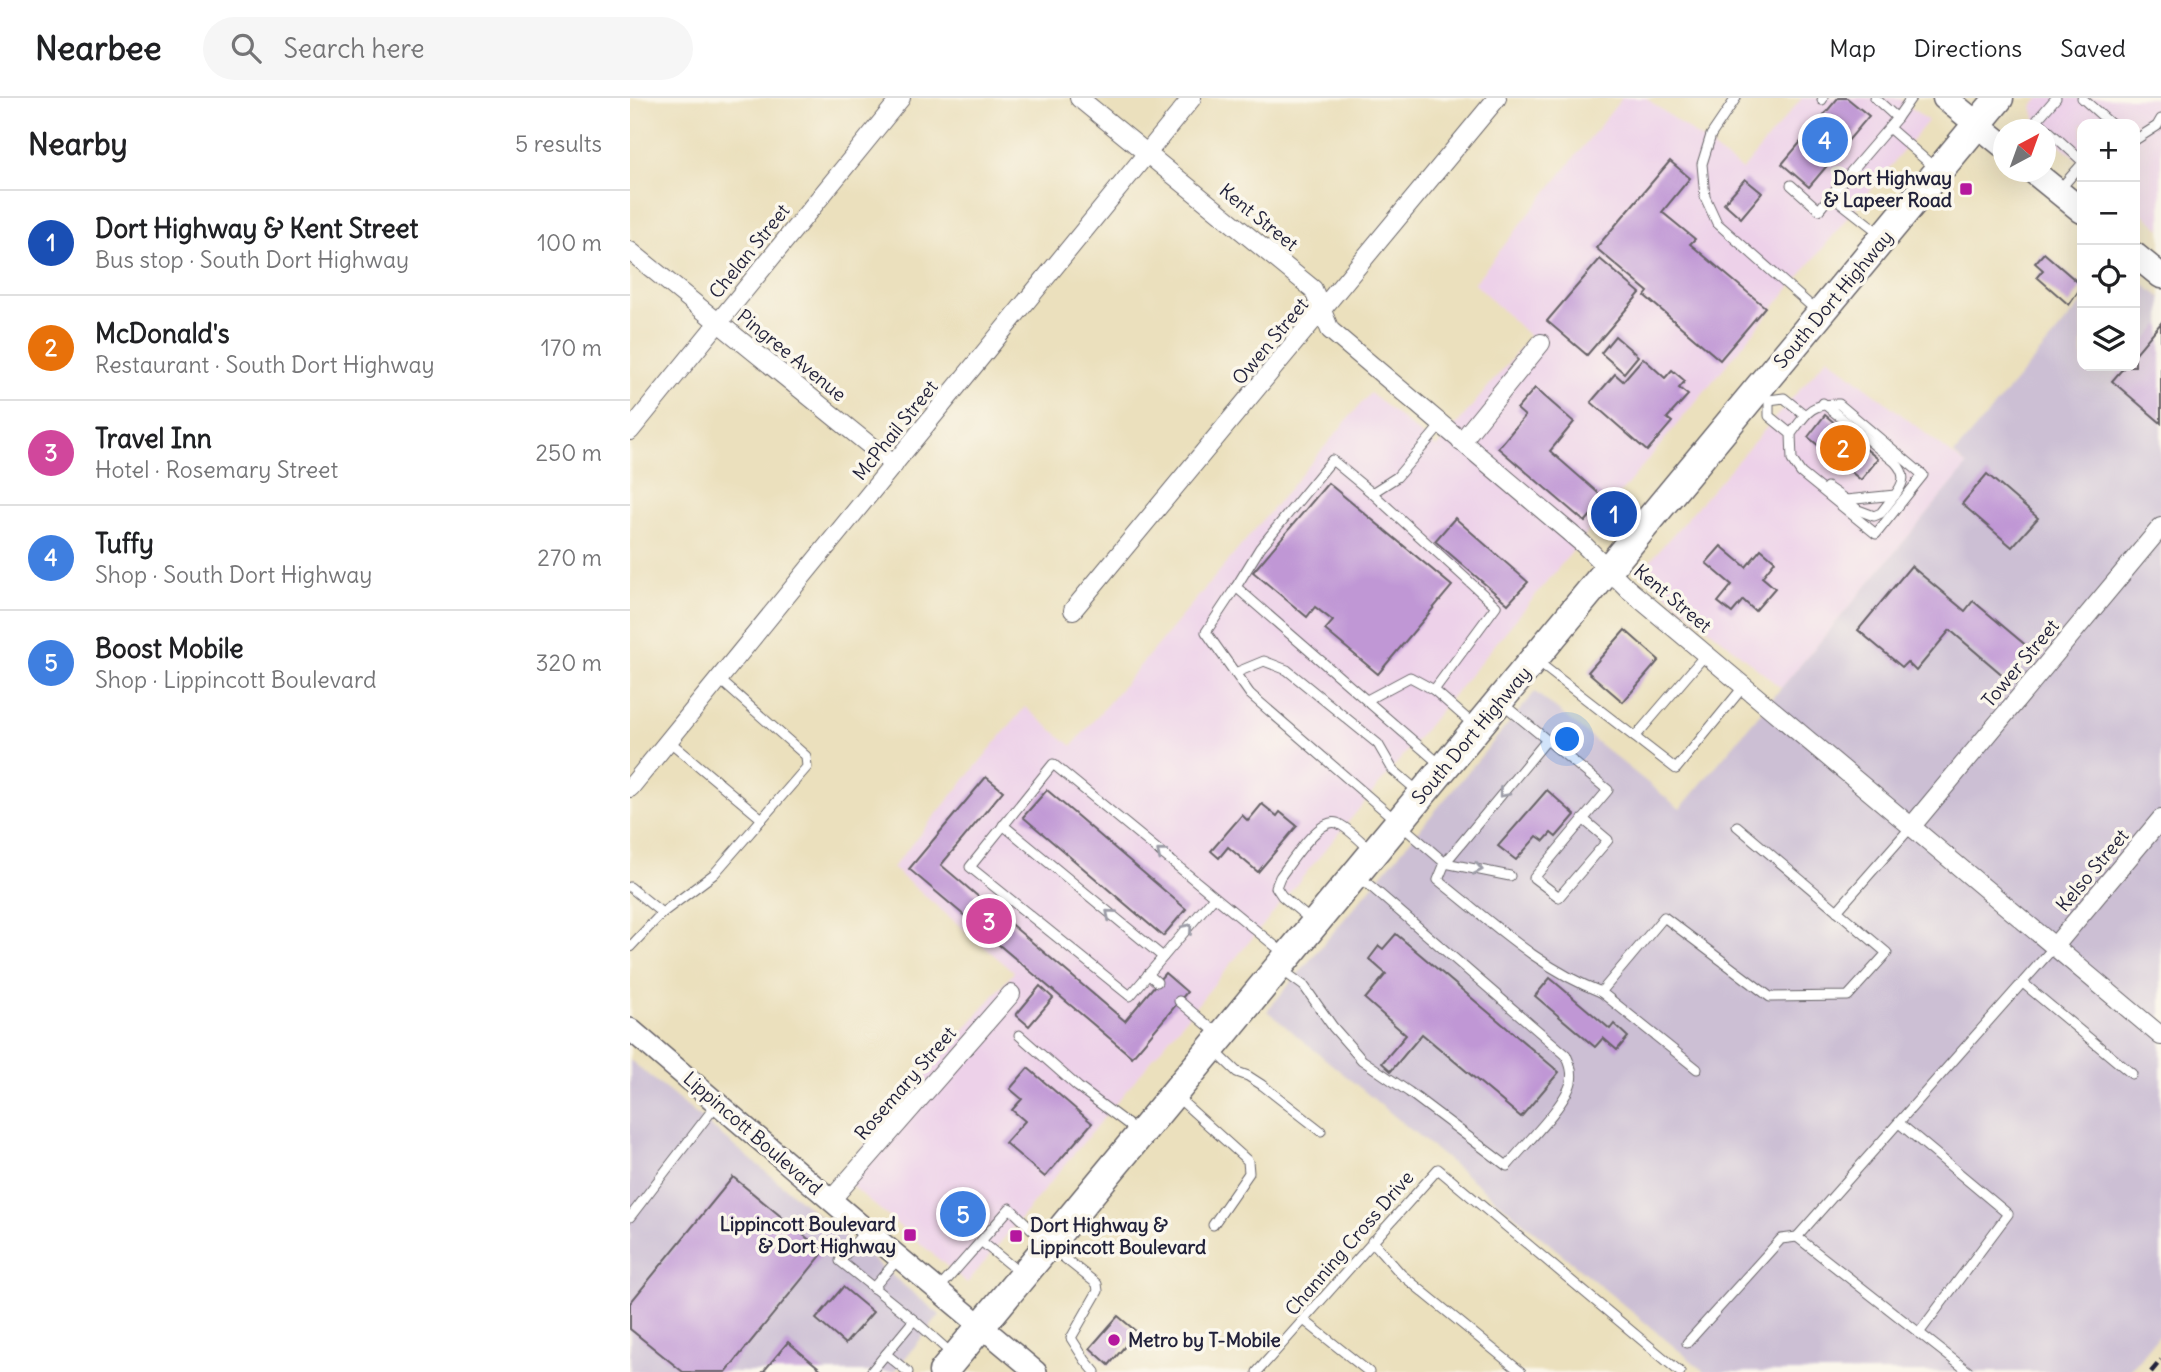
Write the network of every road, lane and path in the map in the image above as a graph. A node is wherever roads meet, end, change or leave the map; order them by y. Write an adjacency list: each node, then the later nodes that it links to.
1 (901, 98): 34 (street, Chelan Street)
2 (1079, 98): 19 (street, Kent Street)
3 (1192, 98): 19 (street, McPhail Street)
4 (1497, 98): 32 (street, Owen Street)
5 (1736, 98): 33 (lane)
6 (1875, 98): 12 (lane)
7 (1911, 98): 12 (lane)
8 (1945, 98): 15 (main road)
9 (1999, 98): 15 (main road, South Dort Highway)
10 (2056, 98): 20 (lane)
11 (2081, 98): 13 (lane)
12 (1897, 118): 16 (lane)
13 (2106, 119)
14 (2161, 119): 18 (lane)
15 (1977, 125): 17 (main road); 22 (main road, South Dort Highway)
16 (1889, 128): 22 (lane); 26 (lane)
17 (1993, 137)
18 (2140, 137)
19 (1147, 153): 32 (street, Kent Street); 43 (street, McPhail Street)
20 (2077, 157)
21 (2077, 168): 25 (lane)
22 (1938, 172): 28 (main road, South Dort Highway)
23 (2046, 182): 25 (main road)
24 (1791, 186): 26 (lane)
25 (2058, 192): 27 (main road)
26 (1831, 195): 28 (lane)
27 (2077, 207)
28 (1884, 237): 33 (main road, South Dort Highway)
29 (630, 251): 34 (street, Pingree Avenue)
30 (2140, 259): 31 (main road)
31 (2159, 272)
32 (1323, 310): 39 (street, Kent Street); 51 (street, Owen Street)
33 (1820, 314): 36 (main road, South Dort Highway)
34 (719, 322): 40 (street, Chelan Street); 43 (street, Pingree Avenue)
35 (1541, 344): 42 (street)
36 (1763, 396): 38 (lane); 41 (lane); 49 (main road, South Dort Highway)
37 (1823, 403): 38 (lane); 44 (lane); 46 (lane)
38 (1805, 415): 41 (lane)
39 (1441, 425): 42 (street, Kent Street); 45 (lane)
40 (630, 430)
41 (1791, 434): 44 (lane)
42 (1461, 442): 49 (street, Kent Street)
43 (894, 465): 55 (street, McPhail Street)
44 (1818, 486): 47 (lane)
45 (1372, 493): 50 (lane); 57 (lane)
46 (1895, 495): 47 (lane); 47 (lane)
47 (1846, 500)
48 (2161, 527): 73 (street, Tower Street)
49 (1608, 570): 52 (street, Kent Street); 53 (main road, South Dort Highway)
50 (1236, 587): 54 (lane); 58 (lane)
51 (1073, 610)
52 (1706, 654): 56 (street, Kent Street); 61 (lane)
53 (1533, 659): 59 (main road, South Dort Highway); 61 (lane)
54 (1235, 673): 66 (lane); 70 (lane)
55 (718, 678): 62 (street, McPhail Street); 67 (lane)
56 (1744, 687): 61 (lane); 73 (street, Kent Street)
57 (1434, 690): 58 (lane); 60 (lane)
58 (1367, 700): 64 (lane)
59 (1499, 701): 60 (main road, South Dort Highway); 63 (lane)
60 (1477, 728): 64 (main road, South Dort Highway)
61 (1635, 737)
62 (669, 741): 65 (street, McPhail Street); 67 (lane)
63 (1546, 741): 68 (lane); 75 (lane, one-way to 75)
64 (1444, 767): 66 (main road, South Dort Highway)
65 (630, 788)
66 (1422, 794): 70 (main road, South Dort Highway)
67 (762, 819): 81 (lane)
68 (1583, 819): 68 (lane)
69 (2161, 819): 84 (street, Kelso Street)
70 (1398, 822): 74 (main road, South Dort Highway); 75 (lane)
71 (1003, 825): 79 (lane, one-way to 71); 85 (lane, one-way to 71); 87 (lane)
72 (1737, 826): 80 (lane)
73 (1911, 827): 80 (lane); 84 (street, Kent Street)
74 (1374, 852): 76 (main road, South Dort Highway); 82 (lane)
75 (1445, 863): 77 (lane, one-way to 77); 90 (lane)
76 (1355, 874): 82 (main road, South Dort Highway); 86 (lane)
77 (1510, 876)
78 (630, 887): 81 (lane)
79 (1214, 897): 85 (lane, one-way to 79); 86 (lane)
80 (1836, 911): 90 (lane)
81 (662, 913): 83 (lane)
82 (1314, 923): 86 (main road, South Dort Highway)
83 (630, 947)
84 (2054, 947): 89 (lane); 95 (street, Kent Street)
85 (1163, 957): 87 (lane)
86 (1283, 962): 96 (main road, South Dort Highway)
87 (1148, 974): 88 (lane)
88 (1157, 982)
89 (2023, 983): 98 (lane); 101 (lane)
90 (1601, 992): 97 (lane)
91 (1011, 993): 104 (street, Rosemary Street)
92 (1179, 1001): 96 (lane)
93 (630, 1029): 100 (street, Lippincott Boulevard)
94 (1019, 1035): 103 (lane)
95 (2161, 1036)
96 (1216, 1042): 99 (main road, South Dort Highway); 102 (lane)
97 (1697, 1069)
98 (2132, 1074)
99 (1173, 1094): 103 (main road, South Dort Highway); 106 (lane)
100 (718, 1103): 104 (street, Lippincott Boulevard); 105 (lane)
101 (1899, 1123): 108 (lane); 119 (lane)
102 (1321, 1131)
103 (1140, 1133): 111 (main road, South Dort Highway)
104 (831, 1200): 107 (street, Lippincott Boulevard)
105 (630, 1217)
106 (1213, 1225)
107 (866, 1230): 112 (street, Lippincott Boulevard); 114 (lane)
108 (1797, 1237): 119 (lane); 120 (lane)
109 (1372, 1241): 117 (lane, Channing Cross Drive); 130 (lane); 131 (lane, Channing Cross Drive)
110 (982, 1242): 111 (lane); 113 (lane); 115 (lane)
111 (1048, 1245): 113 (main road, South Dort Highway); 127 (lane)
112 (899, 1258): 114 (lane); 115 (street, Lippincott Boulevard)
113 (1022, 1275): 118 (main road, South Dort Highway)
114 (873, 1287): 116 (lane)
115 (938, 1290): 118 (street, Lippincott Boulevard)
116 (914, 1321): 121 (lane); 122 (lane)
117 (1304, 1321): 128 (lane, Channing Cross Drive); 129 (lane)
118 (981, 1325): 122 (main road, South Dort Highway); 123 (street, Lippincott Boulevard)
119 (1919, 1333): 124 (lane)
120 (1687, 1343)
121 (886, 1354): 125 (lane); 126 (lane)
122 (949, 1364)
123 (1026, 1369)
124 (1964, 1371)
125 (872, 1372)
126 (908, 1372)
127 (1095, 1372)
128 (1256, 1372)
129 (1369, 1372)
130 (1521, 1372)
131 (1680, 1372)

